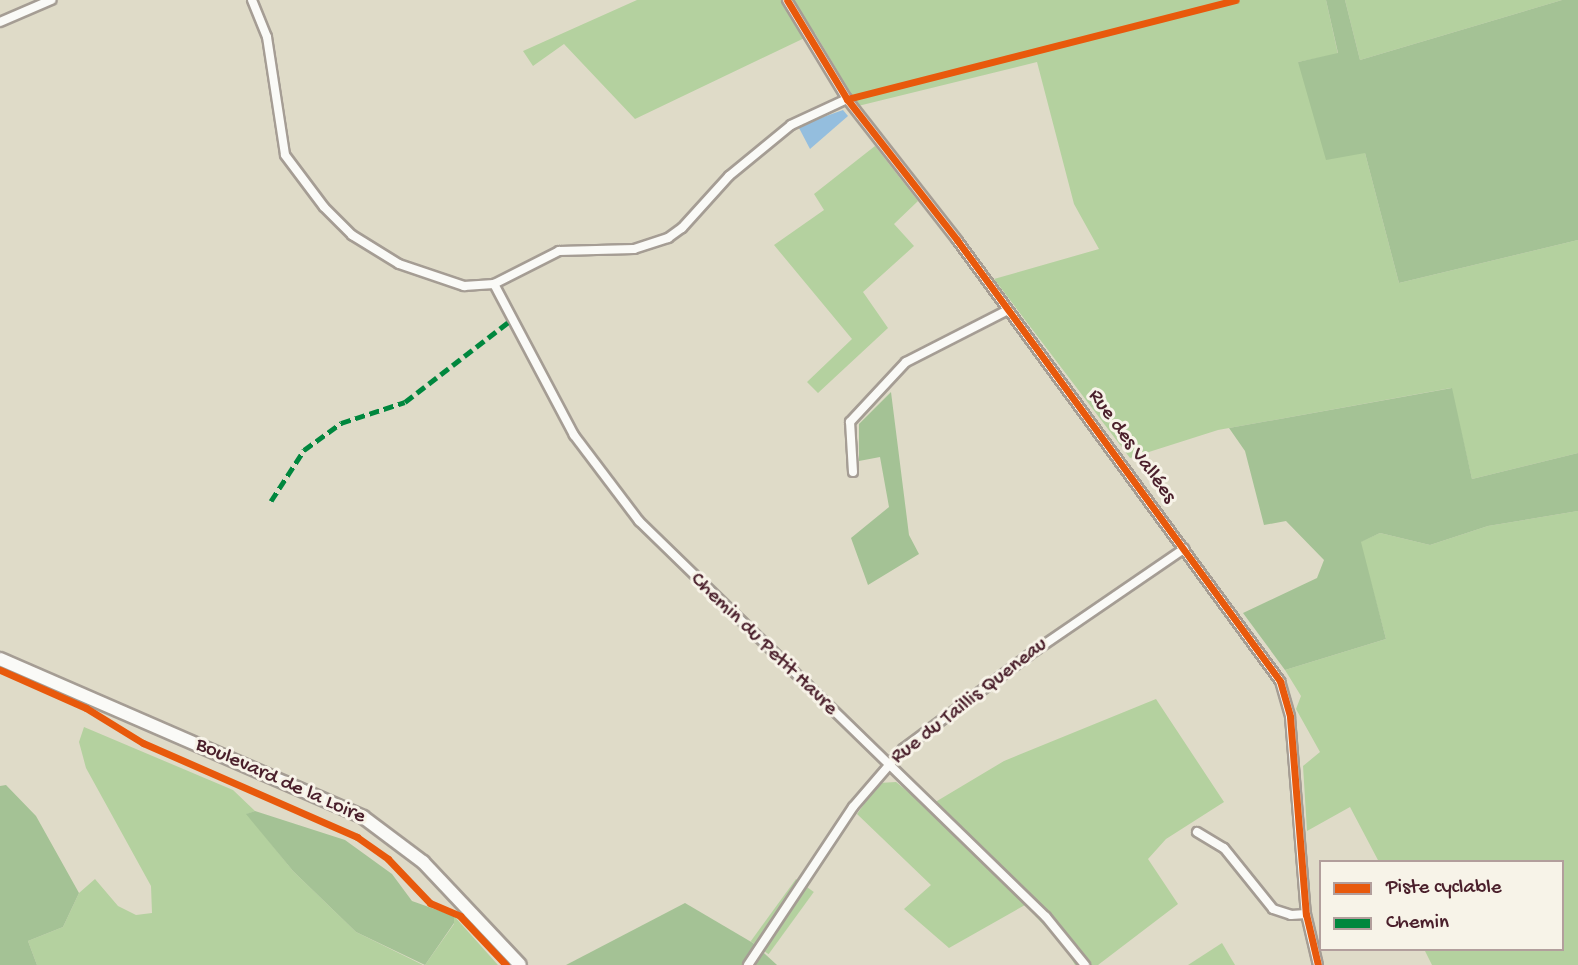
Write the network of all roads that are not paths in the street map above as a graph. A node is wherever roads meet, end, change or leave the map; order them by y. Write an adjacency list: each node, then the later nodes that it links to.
1 (51, 0): 4 (street)
2 (252, 0): 6 (street)
3 (787, 0): 5 (street, Rue des Vallées)
4 (0, 22)
5 (846, 99): 6 (street); 7 (street, Rue des Vallées)
6 (495, 284): 11 (street, Chemin du Petit Havre)
7 (1008, 310): 8 (street); 9 (street, Rue des Vallées)
8 (853, 472)
9 (1184, 549): 11 (street, Rue du Taillis Queneau); 13 (street, Rue des Vallées)
10 (0, 659): 14 (main road, Boulevard de la Loire)
11 (886, 766): 15 (street, Rue du Taillis Queneau); 16 (street, Chemin du Petit Havre)
12 (1197, 832): 13 (street)
13 (1306, 914): 17 (street, Rue des Vallées)
14 (520, 965)
15 (748, 965)
16 (1085, 965)
17 (1318, 965)

